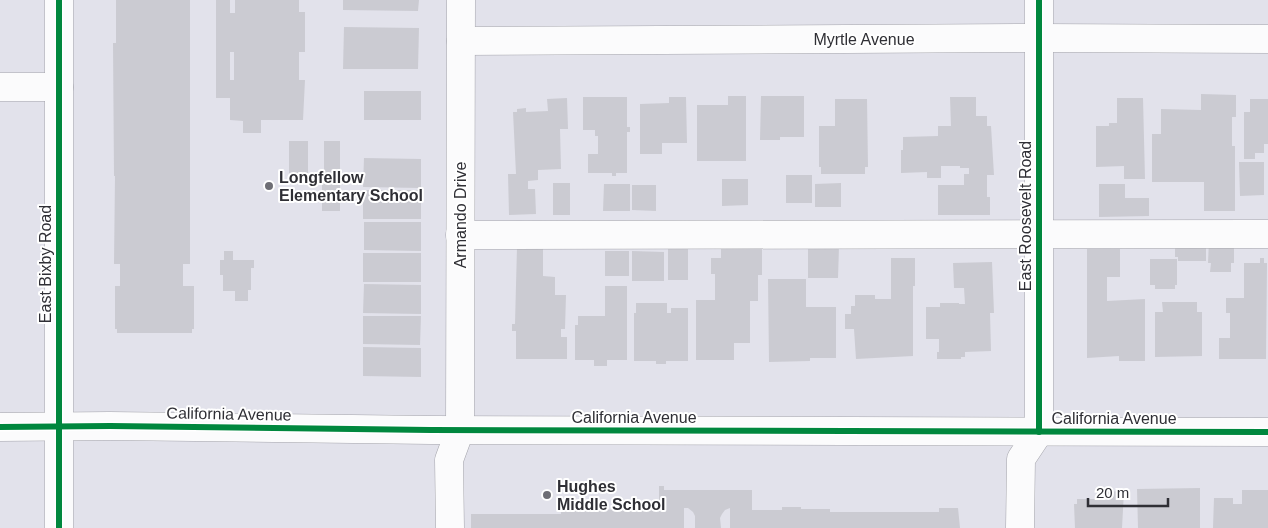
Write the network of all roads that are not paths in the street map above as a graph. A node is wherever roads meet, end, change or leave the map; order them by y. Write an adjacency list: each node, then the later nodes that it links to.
1 (59, 0): 8 (street, East Bixby Road)
2 (461, 0): 6 (street, Armando Drive)
3 (1039, 0): 4 (street, East Roosevelt Road)
4 (1039, 38): 5 (street, Myrtle Avenue); 6 (street, Myrtle Avenue); 9 (street, East Roosevelt Road)
5 (1268, 39)
6 (461, 40): 11 (street, Armando Drive)
7 (0, 87): 8 (street)
8 (59, 87): 13 (street, East Bixby Road)
9 (1039, 234): 10 (street); 11 (street); 15 (street, East Roosevelt Road)
10 (1268, 234)
11 (460, 235): 14 (street, Armando Drive)
12 (0, 427): 13 (street, California Avenue)
13 (59, 427): 14 (street, California Avenue); 17 (street, East Bixby Road)
14 (460, 430): 15 (street, California Avenue); 18 (street)
15 (1039, 432): 16 (street, California Avenue); 19 (street)
16 (1268, 432)
17 (59, 528)
18 (450, 528)
19 (1020, 528)

